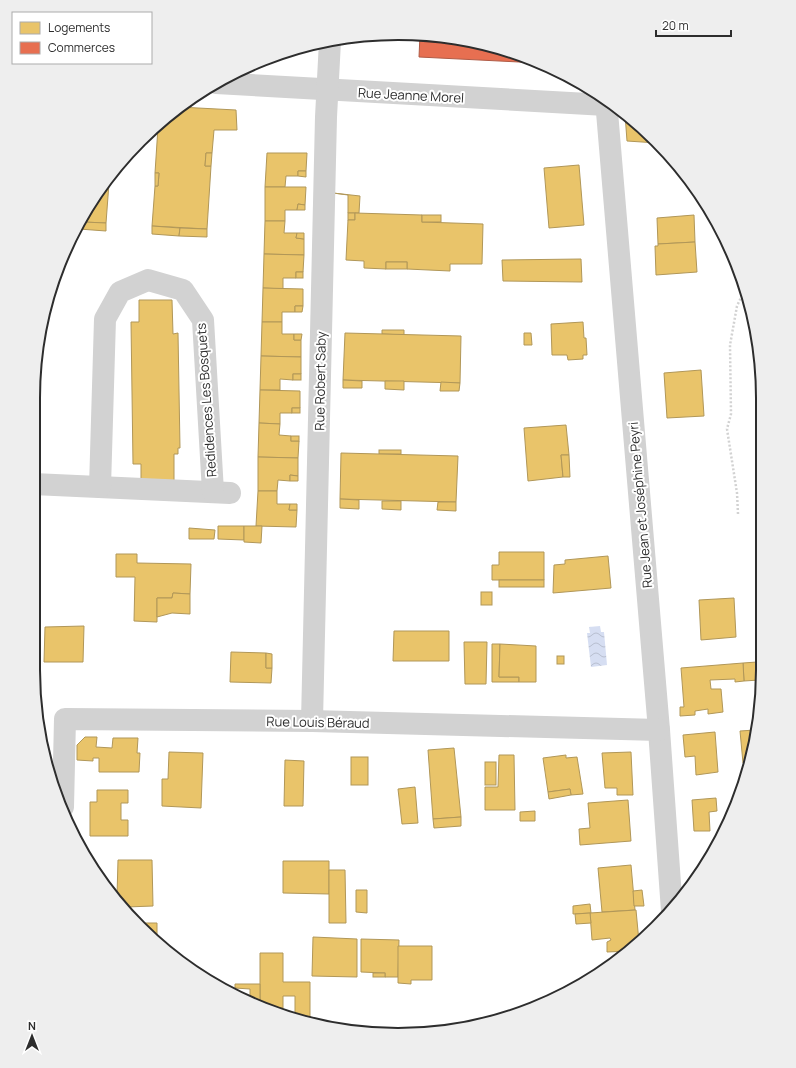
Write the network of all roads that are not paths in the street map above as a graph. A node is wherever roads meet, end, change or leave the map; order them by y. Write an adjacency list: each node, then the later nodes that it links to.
1 (330, 47): 3 (street, Rue Robert Saby)
2 (227, 84): 3 (street, Rue Jeanne Morel)
3 (328, 90): 4 (street, Rue Jeanne Morel); 8 (street, Rue Robert Saby)
4 (599, 102)
5 (606, 107): 9 (street, Rue Jean et Joséphine Peyri)
6 (40, 484): 7 (street, Redidences Les Bosquets)
7 (100, 487): 7 (street, Redidences Les Bosquets)
8 (312, 721): 9 (street, Rue Louis Béraud); 10 (street, Rue Louis Béraud)
9 (659, 730): 11 (street, Rue Jean et Joséphine Peyri)
10 (63, 797)
11 (671, 901)

